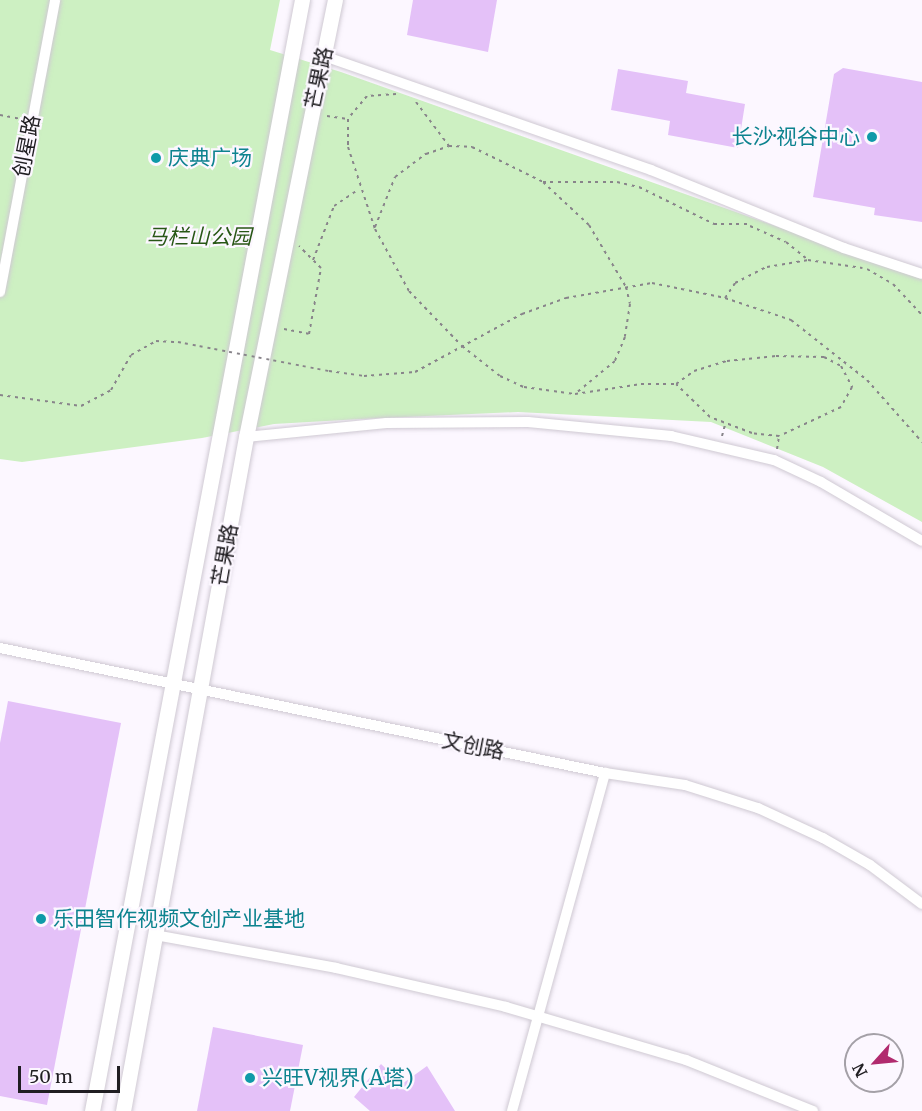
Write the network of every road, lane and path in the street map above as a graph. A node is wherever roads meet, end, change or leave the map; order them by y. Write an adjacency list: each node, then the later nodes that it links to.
1 (55, 0): 8 (street, 创星路)
2 (302, 0): 34 (main road, 芒果路)
3 (335, 0): 4 (main road, 芒果路)
4 (324, 56): 5 (main road, 芒果路); 12 (street)
5 (312, 113): 7 (path); 15 (main road, 芒果路)
6 (0, 115): 8 (path)
7 (348, 119): 9 (path); 11 (path)
8 (32, 121): 20 (street, 创星路)
9 (449, 146): 10 (path); 14 (path)
10 (543, 182): 13 (path); 19 (path)
11 (359, 190): 14 (path); 16 (path)
12 (754, 212): 13 (path); 18 (street)
13 (750, 226): 17 (path)
14 (375, 229): 24 (path)
15 (287, 235): 16 (path); 23 (main road, 芒果路)
16 (313, 260): 23 (path)
17 (808, 260): 21 (path); 22 (path)
18 (922, 274)
19 (626, 287): 21 (path); 24 (path); 28 (path)
20 (0, 292)
21 (725, 298): 25 (path)
22 (922, 315)
23 (269, 327): 30 (main road, 芒果路)
24 (462, 345): 28 (path); 29 (path, bridge)
25 (845, 360): 26 (path); 31 (path)
26 (841, 366): 27 (path); 27 (path)
27 (676, 384): 28 (path)
28 (575, 394)
29 (0, 395)
30 (246, 437): 32 (street); 35 (main road, 芒果路)
31 (922, 442)
32 (922, 541)
33 (0, 648): 34 (street, 文创路)
34 (172, 684): 35 (street, 文创路); 40 (main road, 芒果路)
35 (200, 691): 36 (street, 文创路); 38 (main road, 芒果路)
36 (605, 773): 37 (street, 文创路); 39 (street)
37 (922, 904)
38 (155, 935): 39 (street); 41 (main road, 芒果路)
39 (538, 1016): 42 (street); 43 (street)
40 (92, 1111)
41 (123, 1111)
42 (512, 1111)
43 (813, 1111)

